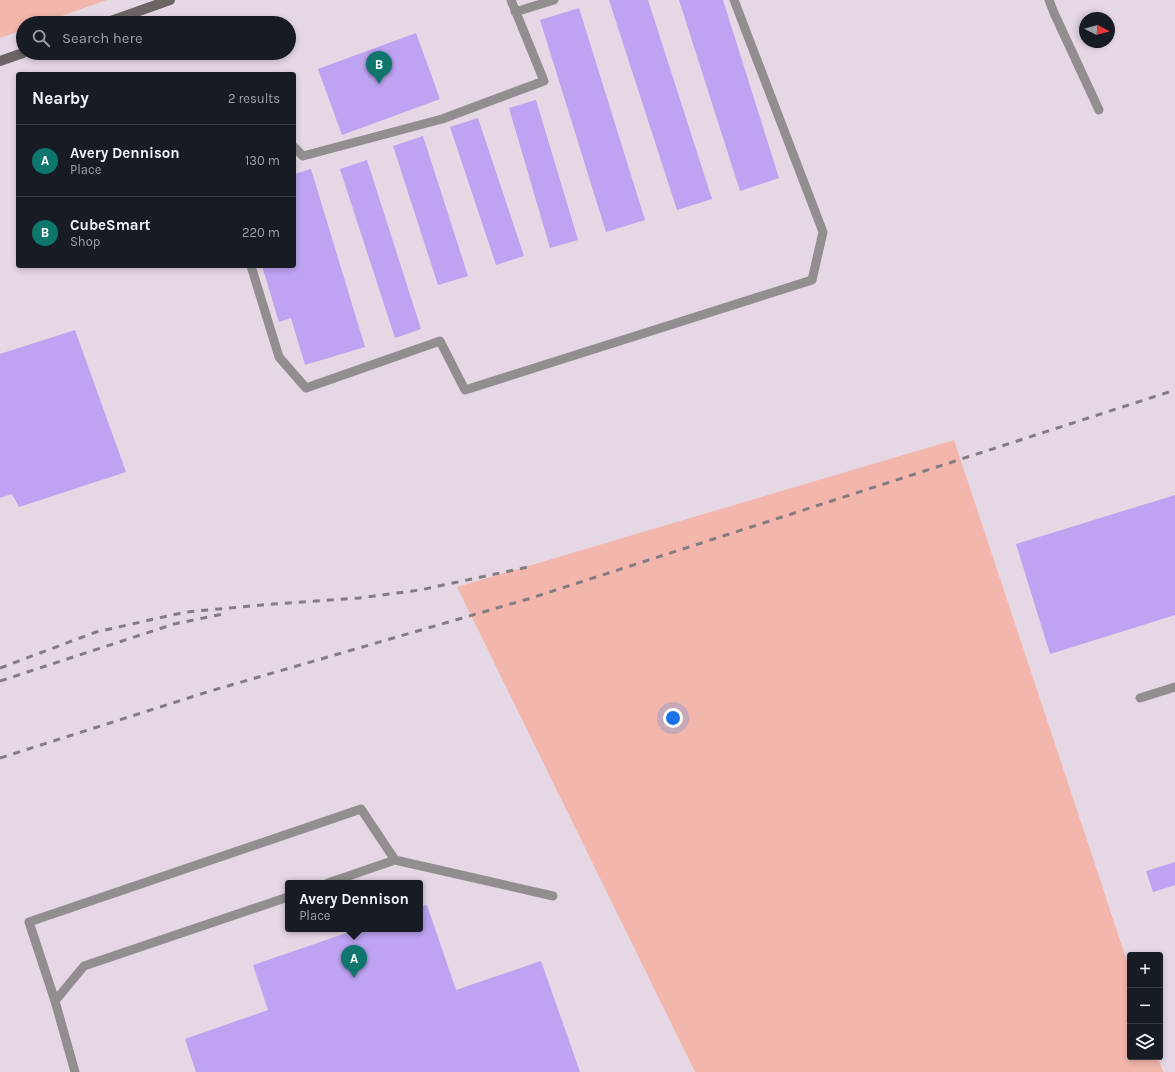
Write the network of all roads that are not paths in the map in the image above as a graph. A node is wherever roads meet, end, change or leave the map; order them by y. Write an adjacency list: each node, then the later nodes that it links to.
1 (170, 0): 7 (street)
2 (511, 0): 6 (lane)
3 (554, 0): 6 (lane)
4 (734, 0): 12 (lane)
5 (1049, 0): 10 (lane)
6 (515, 12): 11 (lane)
7 (125, 16)
8 (16, 55): 9 (street)
9 (0, 61)
10 (1099, 110)
11 (296, 149)
12 (252, 268)
13 (1175, 687): 14 (lane)
14 (1140, 698)
15 (395, 860): 16 (lane); 17 (lane); 19 (lane)
16 (337, 880)
17 (553, 896)
18 (285, 898): 19 (lane)
19 (55, 1001): 20 (lane)
20 (75, 1072)

